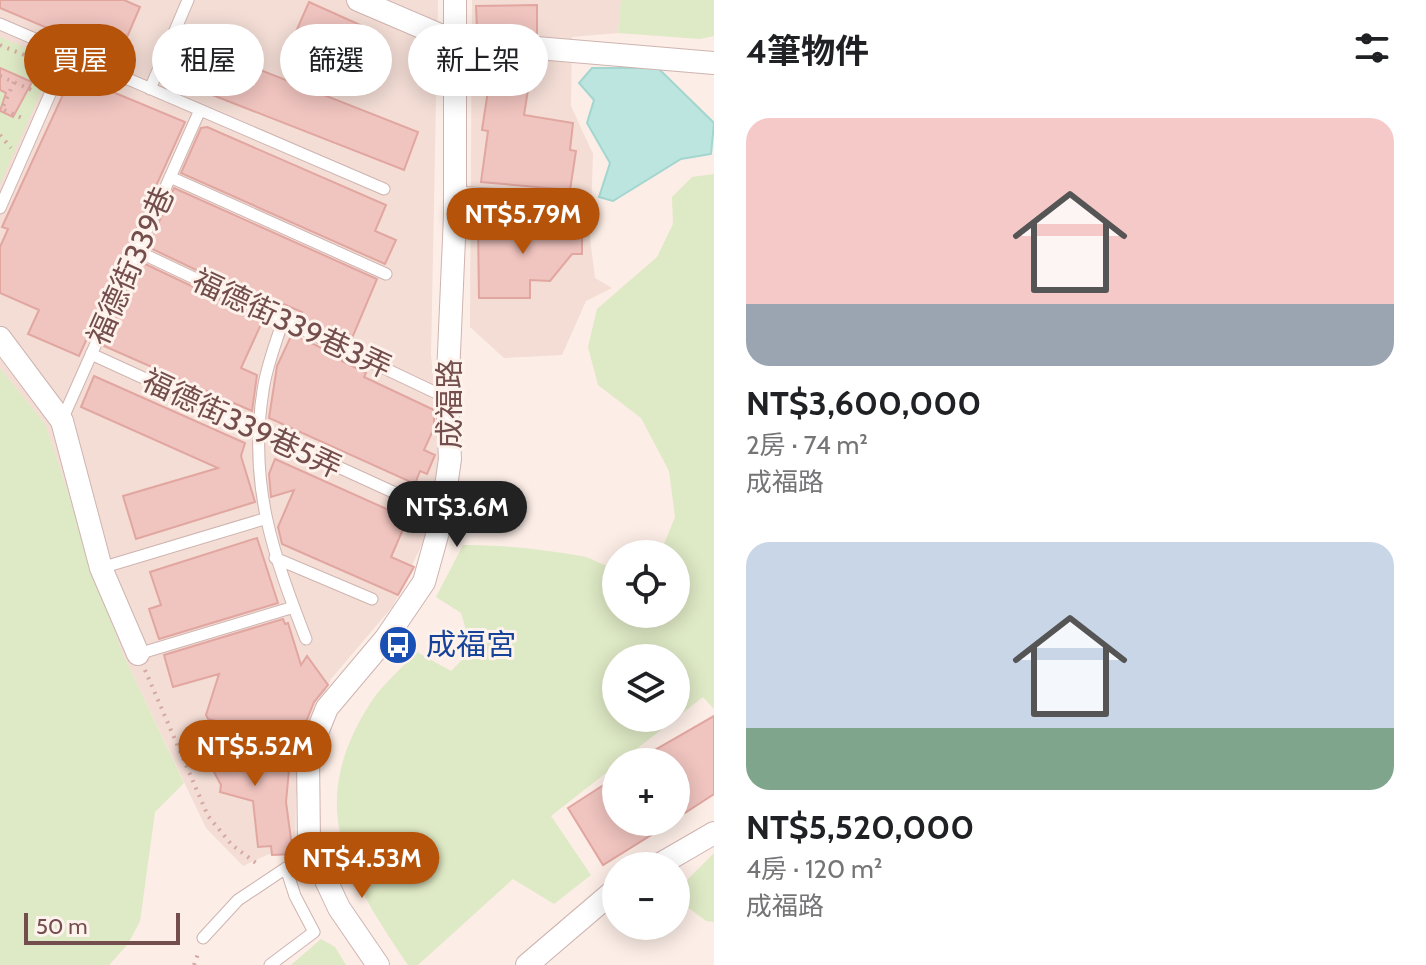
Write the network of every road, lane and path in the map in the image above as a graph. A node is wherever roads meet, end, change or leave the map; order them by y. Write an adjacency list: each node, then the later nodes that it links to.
1 (188, 0): 16 (lane)
2 (358, 0): 5 (street)
3 (455, 0): 6 (street)
4 (0, 24): 7 (lane)
5 (414, 24)
6 (454, 24)
7 (24, 34)
8 (0, 45): 10 (path)
9 (548, 49): 11 (street)
10 (24, 55)
11 (714, 63)
12 (0, 76): 13 (path)
13 (14, 82): 15 (path); 21 (path)
14 (136, 83): 16 (lane)
15 (24, 86)
16 (150, 89): 20 (lane)
17 (32, 96): 21 (path)
18 (49, 96): 27 (lane)
19 (454, 96): 25 (street, 成福路)
20 (200, 110): 23 (lane, 福德街339巷); 24 (lane)
21 (22, 118): 22 (path)
22 (6, 158)
23 (170, 177): 28 (lane, 福德街339巷); 29 (lane)
24 (384, 189)
25 (455, 192): 26 (lane); 33 (street, 成福路)
26 (576, 199)
27 (0, 208)
28 (137, 251): 30 (lane, 福德街339巷3弄); 32 (lane, 福德街339巷)
29 (386, 274)
30 (283, 320): 33 (lane, 福德街339巷3弄); 35 (lane)
31 (0, 338): 34 (street)
32 (91, 354): 34 (lane, 福德街339巷); 35 (lane, 福德街339巷5弄)
33 (447, 398): 45 (street, 成福路)
34 (62, 421): 39 (street)
35 (258, 431): 36 (lane, 福德街339巷5弄); 37 (lane)
36 (393, 492)
37 (264, 519): 38 (lane); 39 (lane)
38 (275, 558): 40 (lane); 41 (lane)
39 (101, 568): 43 (street)
40 (372, 599)
41 (294, 607): 42 (lane); 43 (lane)
42 (306, 639)
43 (138, 654): 49 (path)
44 (206, 727): 45 (lane)
45 (308, 755): 48 (street, 成福路)
46 (714, 833): 47 (street)
47 (681, 852)
48 (314, 854): 49 (lane); 53 (street, 成福路)
49 (286, 868): 51 (lane); 52 (lane)
50 (602, 901): 54 (street)
51 (203, 938)
52 (270, 965)
53 (378, 965)
54 (527, 965)

